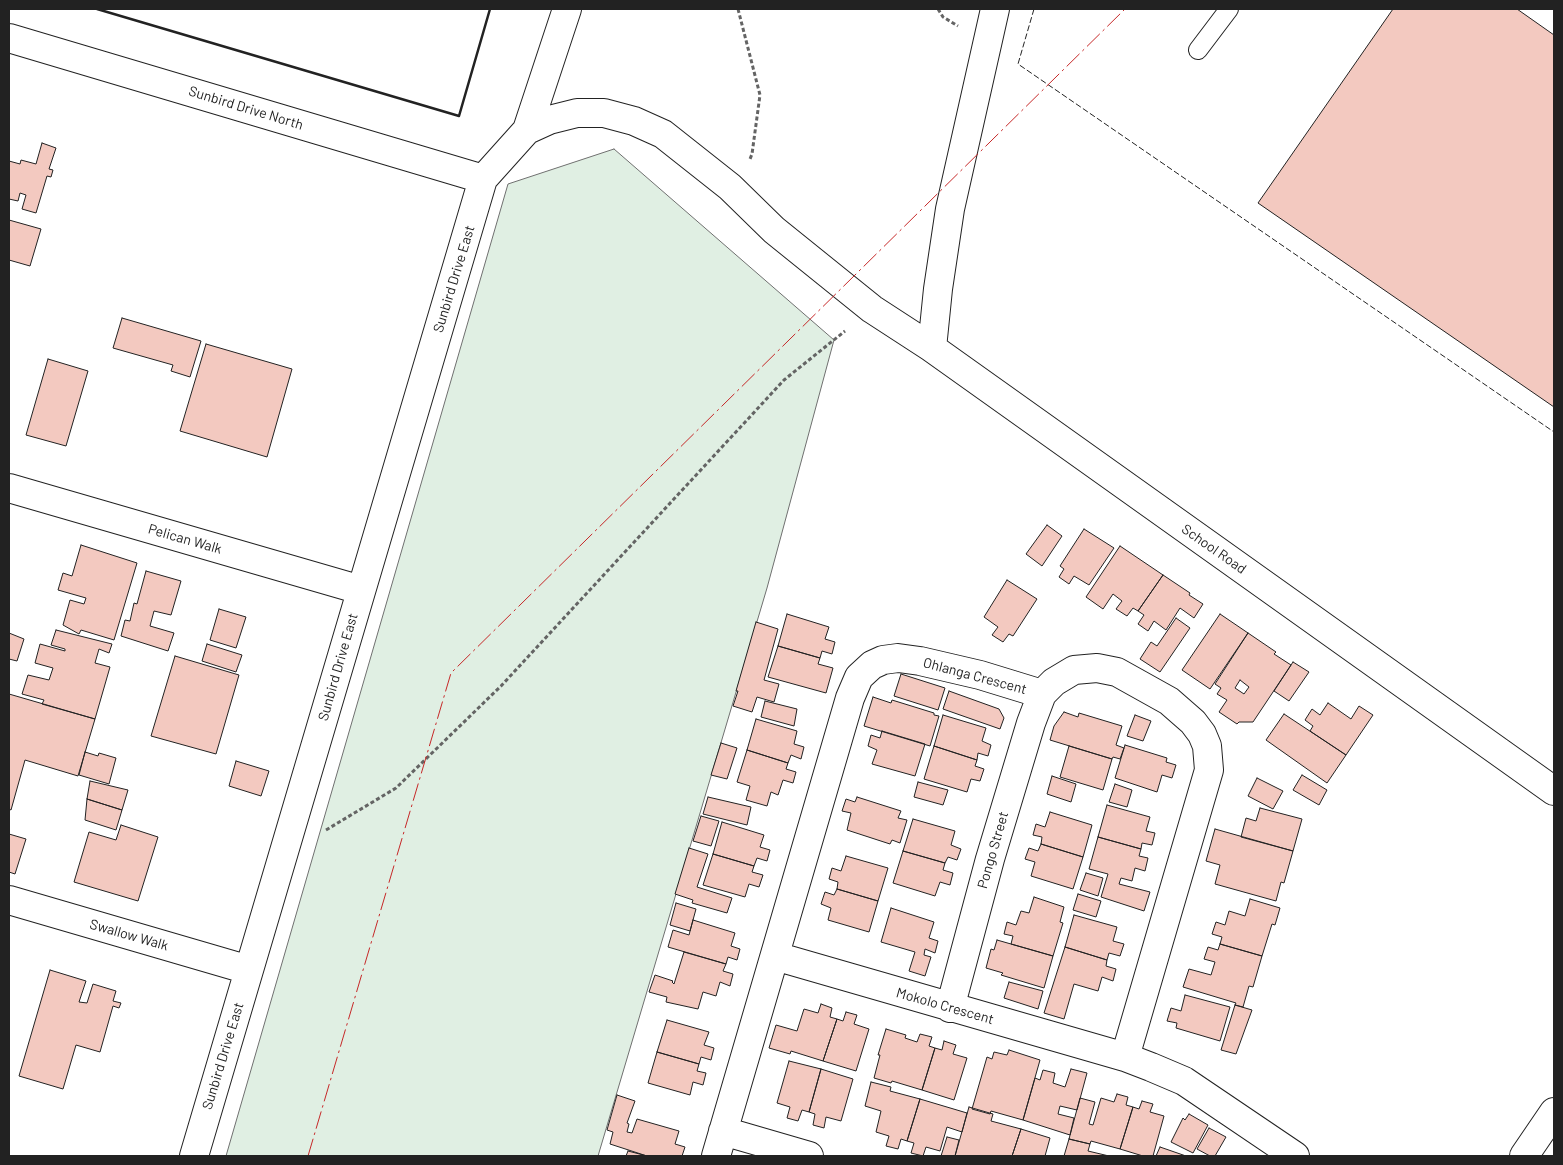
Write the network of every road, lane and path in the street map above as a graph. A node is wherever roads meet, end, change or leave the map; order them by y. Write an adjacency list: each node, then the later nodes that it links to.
1 (566, 9): 7 (street)
2 (738, 9): 9 (path)
3 (995, 9): 11 (street)
4 (1229, 9): 6 (lane)
5 (9, 38): 8 (street, Sunbird Drive North)
6 (1198, 50)
7 (527, 130): 8 (street); 9 (street, School Road)
8 (483, 179): 13 (street, Sunbird Drive East)
9 (730, 188): 10 (street, School Road)
10 (872, 309): 11 (street, School Road); 16 (path)
11 (932, 348): 15 (street, School Road)
12 (9, 488): 13 (street, Pelican Walk)
13 (361, 590): 16 (street, Sunbird Drive East)
14 (1042, 694): 18 (street, Ohlanga Crescent); 20 (street, Pongo Street); 21 (street, Ohlanga Crescent)
15 (1554, 791)
16 (282, 857): 19 (street, Sunbird Drive East)
17 (9, 900): 19 (street, Swallow Walk)
18 (775, 956): 20 (street, Mokolo Crescent); 23 (street)
19 (249, 970): 24 (street, Sunbird Drive East)
20 (950, 1008): 21 (street, Mokolo Crescent)
21 (1125, 1057): 26 (street, Mokolo Crescent)
22 (1554, 1112): 27 (street)
23 (720, 1144): 25 (street)
24 (194, 1156)
25 (808, 1156)
26 (1295, 1156)
27 (1524, 1156)

